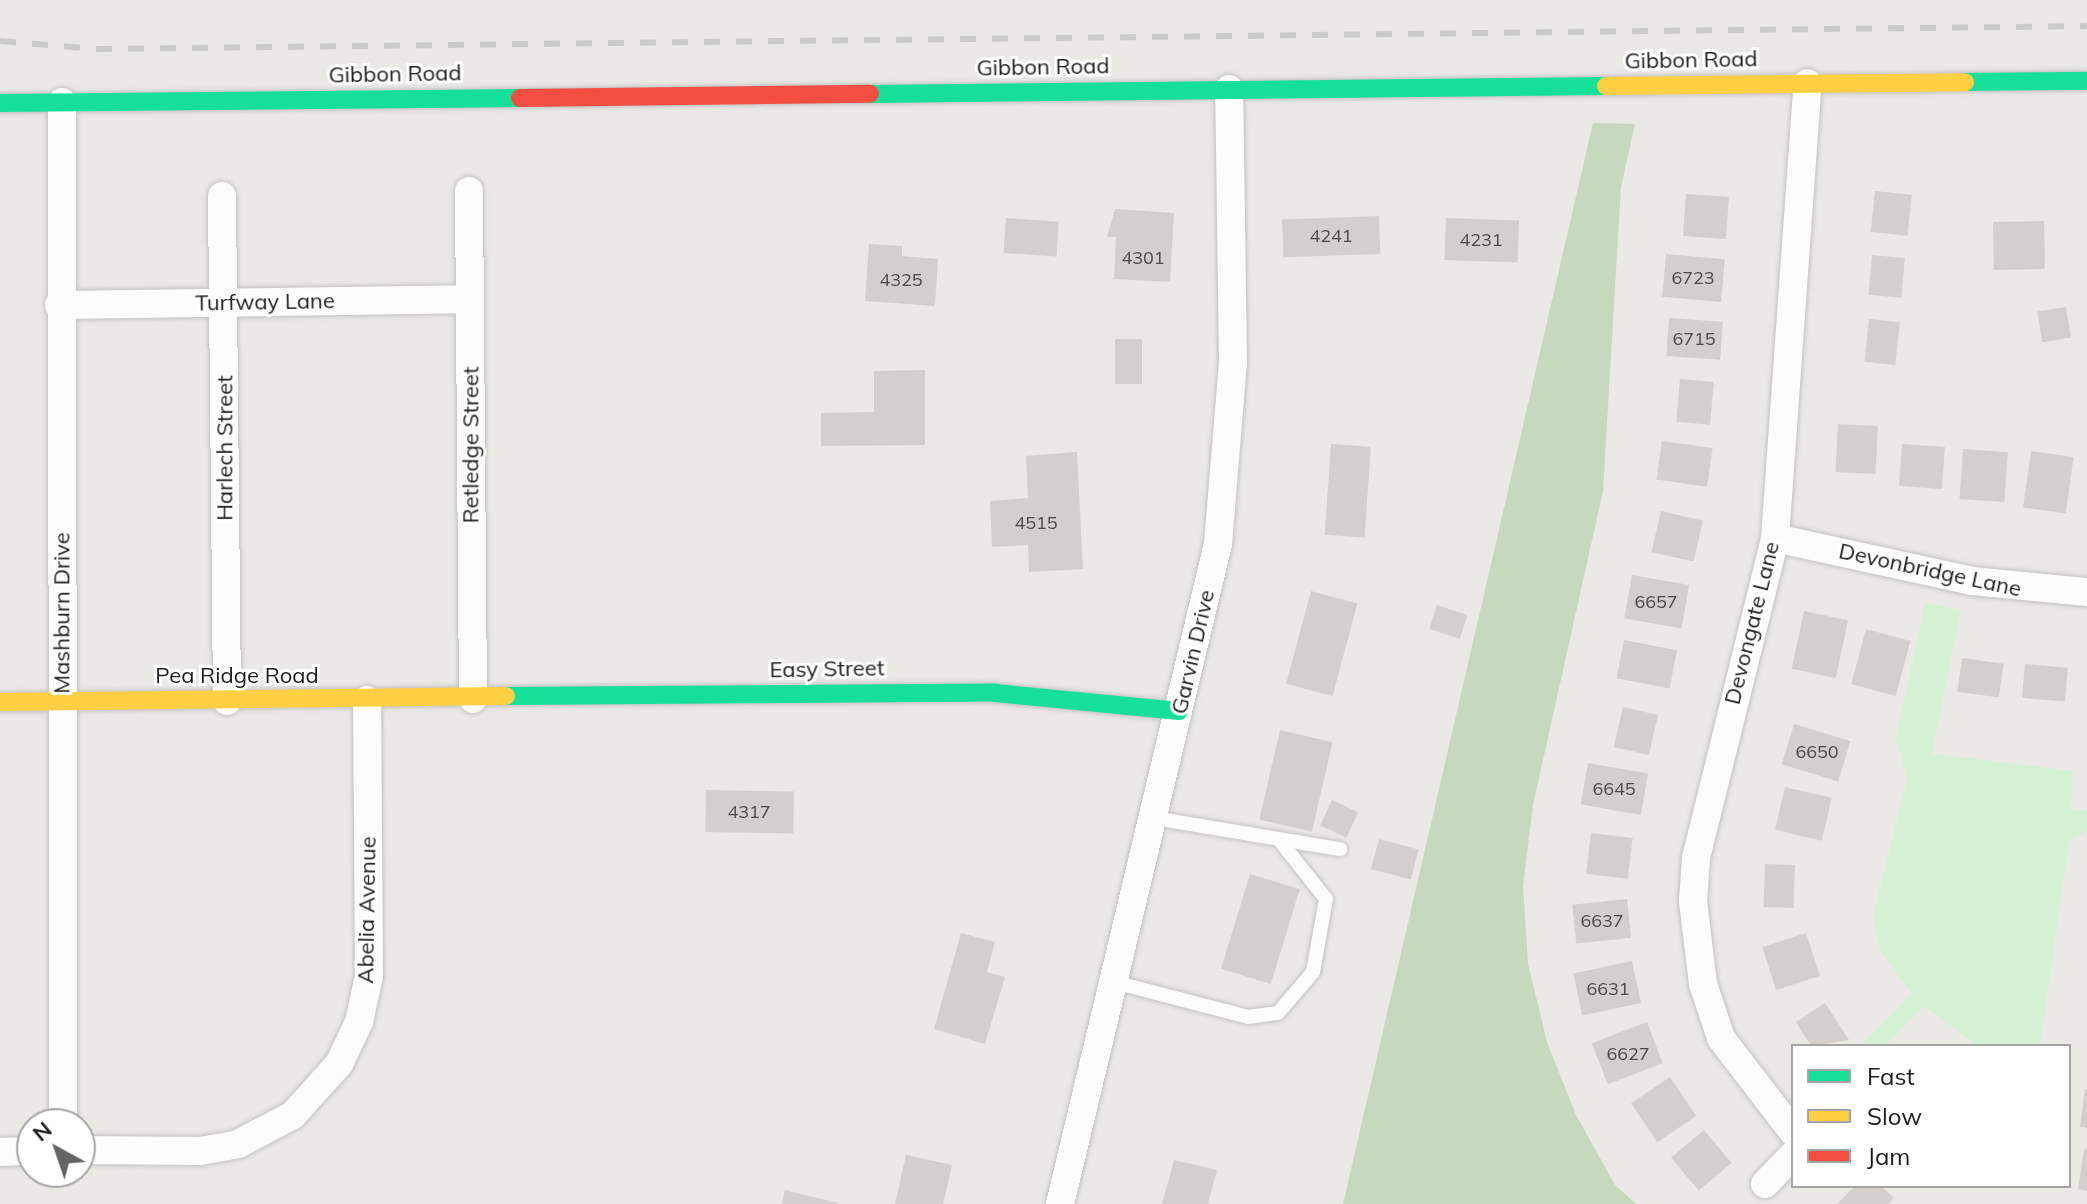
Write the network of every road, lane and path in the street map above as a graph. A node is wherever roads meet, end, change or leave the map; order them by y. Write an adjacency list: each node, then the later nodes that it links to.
1 (2087, 81): 2 (main road, Gibbon Road)
2 (1808, 83): 3 (main road, Gibbon Road); 11 (street, Devongate Lane)
3 (1229, 89): 4 (main road, Gibbon Road); 18 (street, Garvin Drive)
4 (62, 102): 5 (main road, Gibbon Road); 10 (street, Mashburn Drive)
5 (0, 103)
6 (469, 191): 8 (street, Retledge Street)
7 (222, 196): 9 (street, Harlech Street)
8 (470, 299): 9 (street, Turfway Lane); 13 (street, Retledge Street)
9 (224, 303): 10 (street, Turfway Lane); 16 (street, Harlech Street)
10 (59, 305): 15 (street, Mashburn Drive)
11 (1775, 538): 12 (street, Devonbridge Lane); 24 (street, Devongate Lane)
12 (2087, 592)
13 (473, 699): 14 (main road, Pea Ridge Road); 18 (main road, Easy Street)
14 (367, 700): 16 (main road, Pea Ridge Road); 25 (street, Abelia Avenue)
15 (63, 701): 16 (main road, Pea Ridge Road); 17 (main road, Pea Ridge Road); 23 (street, Mashburn Drive)
16 (227, 701)
17 (0, 702)
18 (1179, 711): 19 (street, Garvin Drive)
19 (1154, 818): 20 (lane); 22 (street, Garvin Drive)
20 (1280, 841): 21 (lane); 22 (lane)
21 (1340, 849)
22 (1114, 982): 28 (street, Garvin Drive)
23 (63, 1108)
24 (1791, 1129)
25 (96, 1150)
26 (1791, 1157): 27 (street)
27 (1765, 1184)
28 (1060, 1204)

